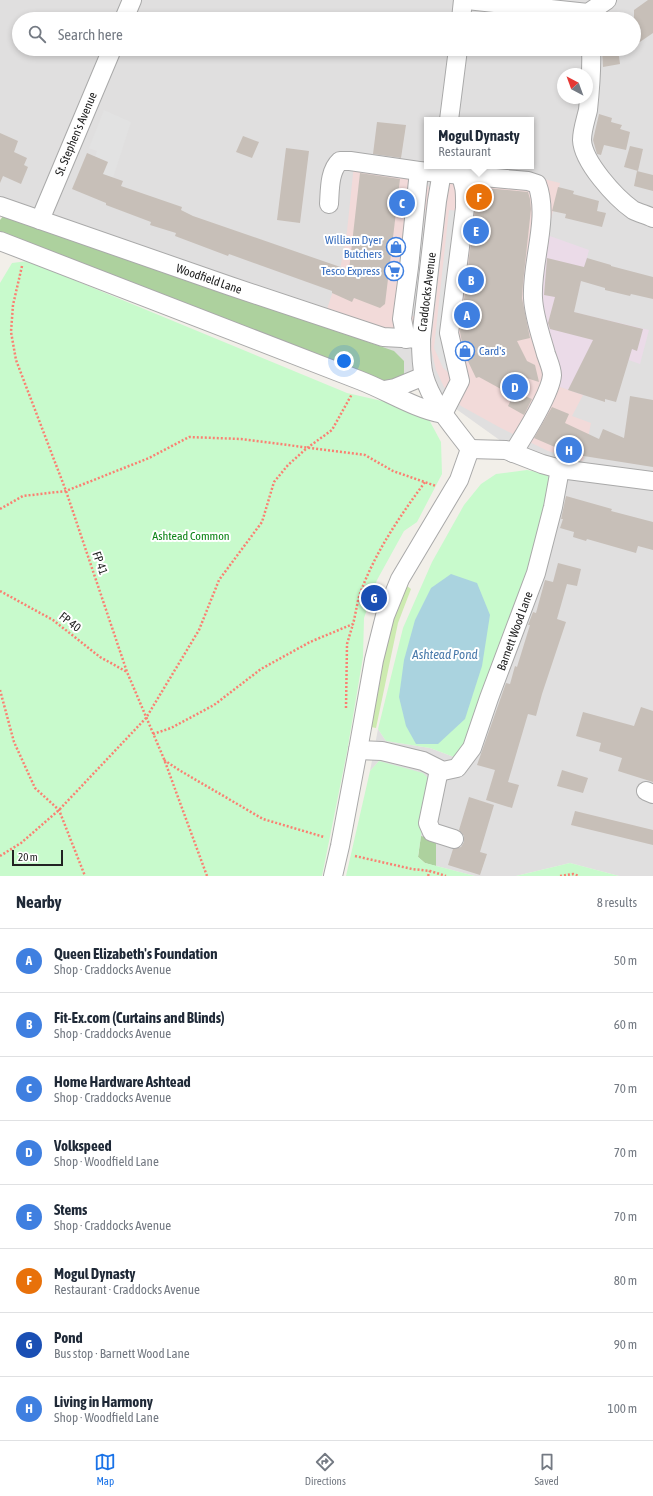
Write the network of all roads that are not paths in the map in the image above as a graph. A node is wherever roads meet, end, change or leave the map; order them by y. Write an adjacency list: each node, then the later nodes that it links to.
1 (132, 0): 5 (street)
2 (463, 0): 6 (street)
3 (467, 0): 7 (street)
4 (607, 0): 8 (street)
5 (127, 12)
6 (462, 12)
7 (558, 12)
8 (593, 12)
9 (109, 56): 18 (street, St. Stephen's Avenue)
10 (457, 56): 12 (street)
11 (591, 56): 17 (street)
12 (449, 117)
13 (419, 171): 14 (street); 15 (street); 20 (street)
14 (448, 171): 20 (street, Craddocks Avenue); 23 (street); 25 (street)
15 (329, 204)
16 (0, 206): 18 (street, Woodfield Lane)
17 (653, 218)
18 (40, 220): 20 (street, Woodfield Lane)
19 (0, 241): 22 (street)
20 (414, 339): 21 (street, Craddocks Avenue)
21 (424, 376): 22 (street); 23 (street, Craddocks Avenue)
22 (384, 390): 23 (street)
23 (443, 414): 24 (street)
24 (470, 449): 25 (street); 28 (street)
25 (513, 453): 26 (street)
26 (560, 469): 27 (street); 29 (street, Barnett Wood Lane)
27 (653, 481)
28 (358, 750): 29 (street); 31 (street)
29 (439, 770): 30 (street)
30 (454, 839)
31 (332, 876)

